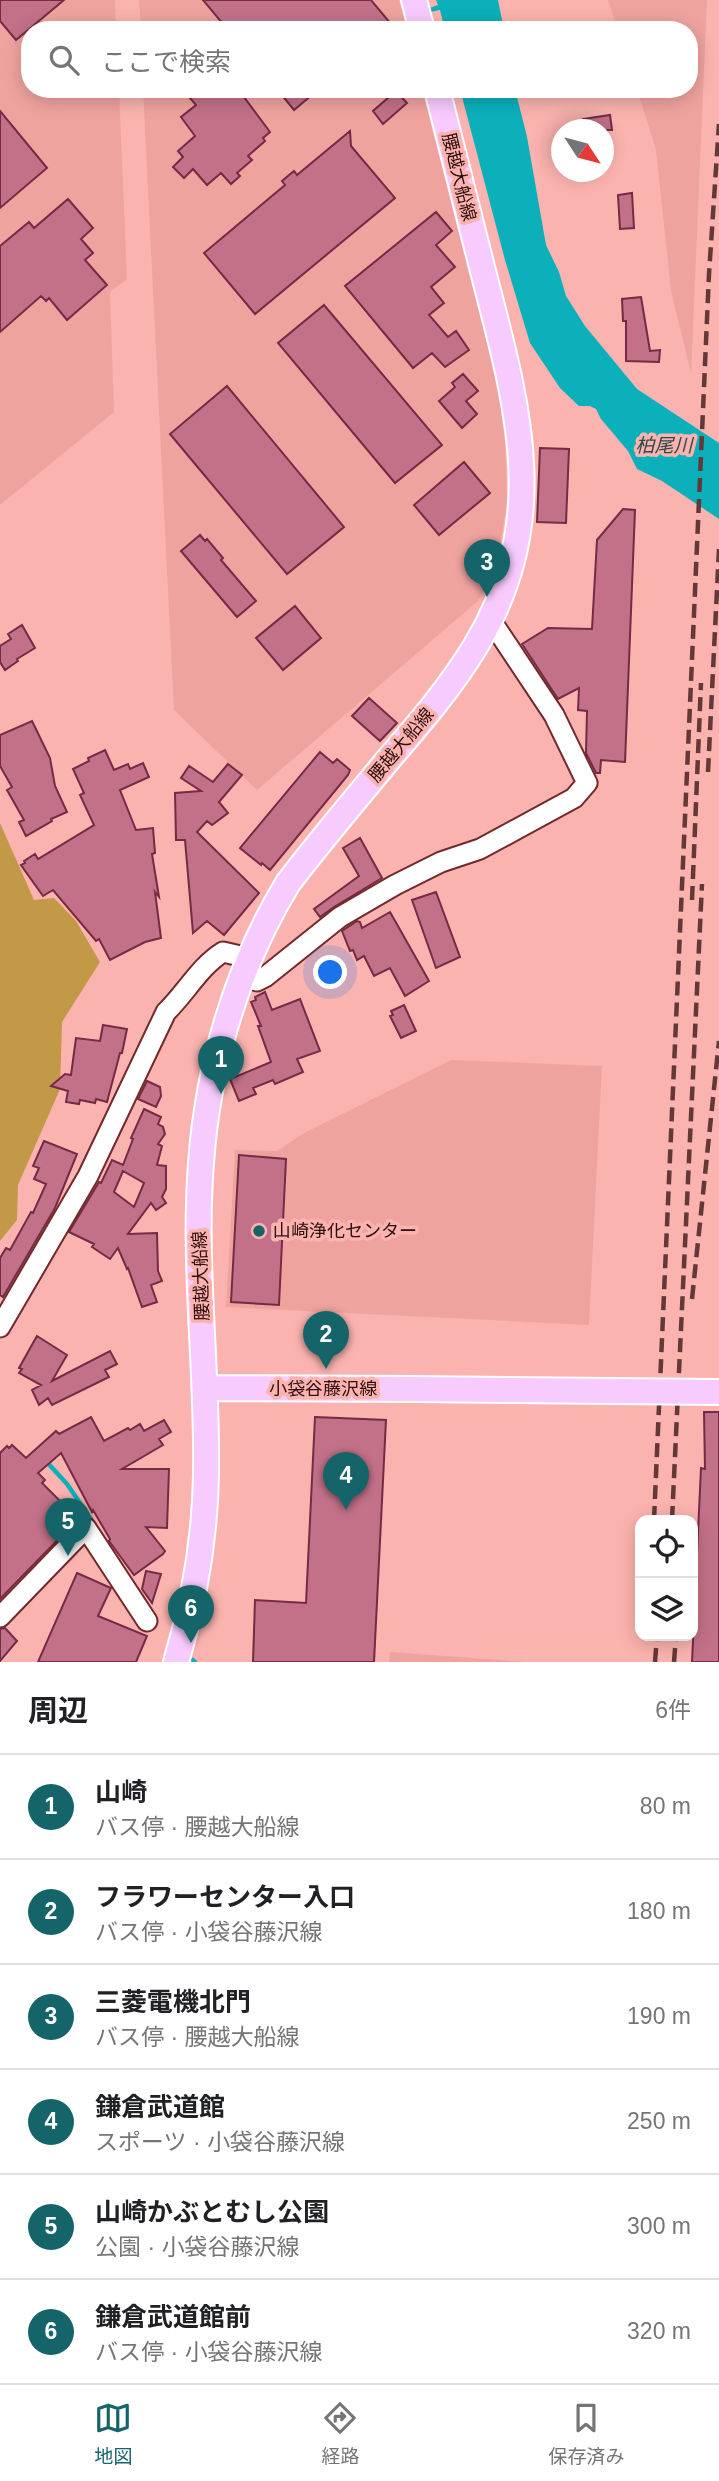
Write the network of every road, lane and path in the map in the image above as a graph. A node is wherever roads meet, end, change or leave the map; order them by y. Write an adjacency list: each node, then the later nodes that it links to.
1 (414, 0): 2 (main road)
2 (420, 21)
3 (439, 98): 4 (main road, 腰越大船線)
4 (490, 619): 5 (main road, 腰越大船線); 5 (street)
5 (245, 967): 6 (street); 7 (main road, 腰越大船線)
6 (0, 1327)
7 (205, 1388): 8 (main road, 小袋谷藤沢線, bridge); 11 (main road)
8 (719, 1392)
9 (0, 1617): 10 (street)
10 (147, 1621)
11 (176, 1662)

